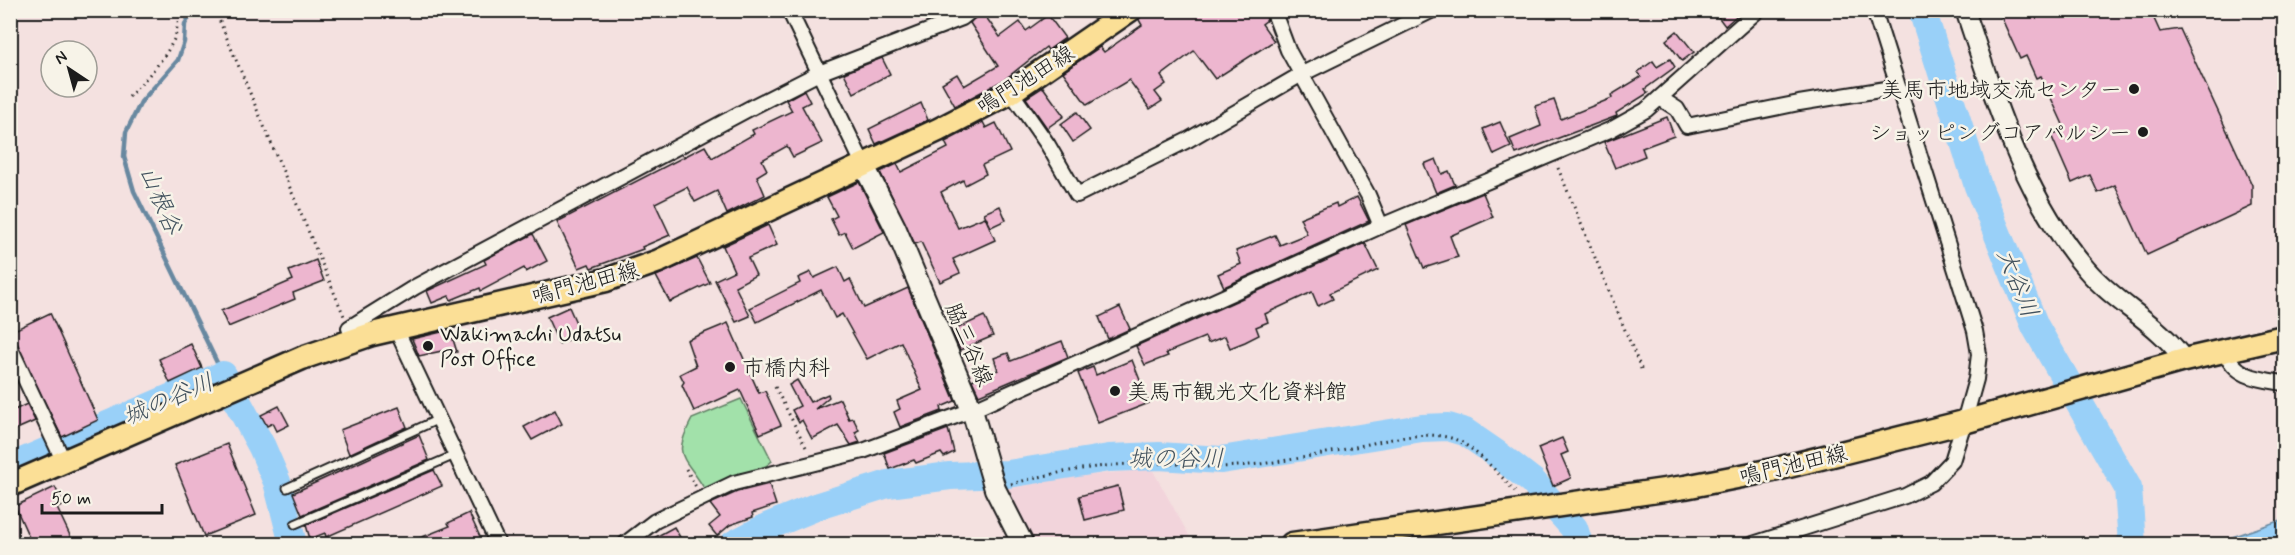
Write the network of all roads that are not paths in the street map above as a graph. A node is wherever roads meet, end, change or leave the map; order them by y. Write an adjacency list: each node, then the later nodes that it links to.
1 (789, 10): 9 (street)
2 (972, 10): 9 (street)
3 (1130, 10): 12 (main road, 鳴門池田線)
4 (1273, 10): 10 (street)
5 (1433, 10): 10 (street)
6 (1758, 10): 13 (street)
7 (1874, 10): 11 (street)
8 (1965, 10): 21 (street)
9 (819, 74): 14 (street); 17 (street)
10 (1300, 75): 12 (street); 15 (street)
11 (1898, 87): 13 (street); 24 (street)
12 (1011, 92): 14 (main road, 鳴門池田線)
13 (1660, 98): 15 (street)
14 (864, 166): 16 (main road, 鳴門池田線); 23 (main road, 脇三谷線)
15 (1381, 226): 23 (street)
16 (395, 327): 17 (main road, 鳴門池田線); 25 (street)
17 (352, 334): 27 (main road, 鳴門池田線)
18 (2284, 337): 20 (main road, 鳴門池田線)
19 (10, 347): 27 (street)
20 (2224, 350): 21 (main road, 鳴門池田線); 22 (street)
21 (2184, 360): 24 (main road, 鳴門池田線)
22 (2284, 383)
23 (972, 410): 32 (street); 33 (main road, 脇三谷線)
24 (1974, 418): 34 (main road, 鳴門池田線); 35 (street)
25 (439, 419): 26 (street); 29 (lane)
26 (455, 455): 30 (lane); 31 (street)
27 (64, 462): 28 (main road, 鳴門池田線)
28 (10, 485)
29 (287, 488)
30 (295, 524)
31 (498, 544)
32 (625, 544)
33 (1023, 544)
34 (1292, 544)
35 (1753, 544)

